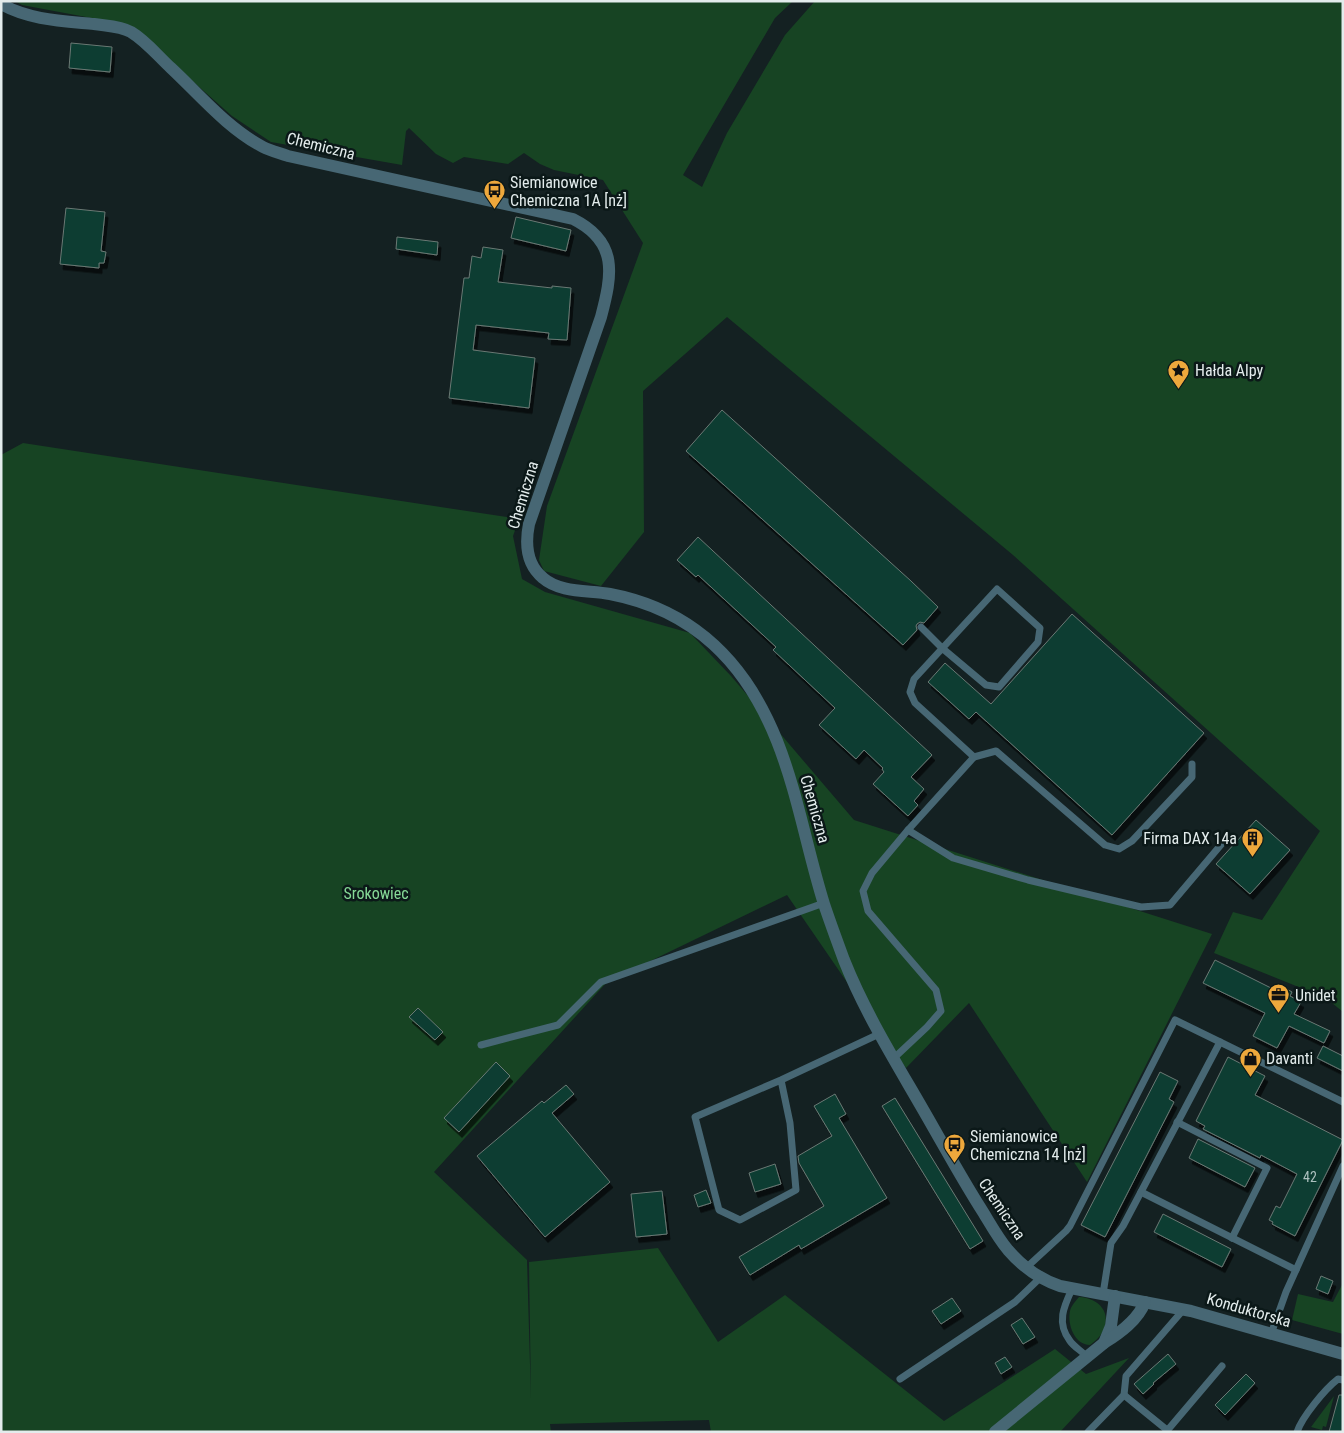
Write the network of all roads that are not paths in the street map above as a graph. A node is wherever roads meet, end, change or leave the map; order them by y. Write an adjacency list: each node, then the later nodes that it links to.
1 (1, 4): 8 (street, Chemiczna)
2 (921, 627): 3 (lane)
3 (942, 648): 3 (lane); 4 (lane)
4 (974, 756): 5 (lane); 6 (lane)
5 (1192, 764)
6 (908, 830): 7 (lane); 12 (lane)
7 (1225, 840)
8 (824, 903): 9 (street, Chemiczna); 11 (lane)
9 (879, 1034): 12 (street, Chemiczna); 13 (lane)
10 (1220, 1042): 14 (lane); 15 (lane); 19 (lane)
11 (481, 1045)
12 (894, 1058): 19 (street, Chemiczna)
13 (781, 1080): 13 (lane)
14 (1343, 1102)
15 (1177, 1122): 17 (lane); 18 (lane)
16 (1343, 1166): 20 (lane)
17 (1141, 1192): 18 (lane); 23 (lane)
18 (1232, 1238): 20 (lane)
19 (1027, 1268): 21 (street, Chemiczna)
20 (1296, 1270): 26 (lane)
21 (1040, 1278): 22 (street, Konduktorska); 31 (lane)
22 (1072, 1289): 23 (street, Konduktorska); 29 (lane)
23 (1109, 1295): 24 (street, Konduktorska); 27 (street)
24 (1145, 1302): 25 (street, Konduktorska); 27 (street)
25 (1184, 1310): 26 (street, Konduktorska); 33 (lane)
26 (1271, 1334): 28 (street, Konduktorska)
27 (1104, 1343): 29 (street)
28 (1343, 1354)
29 (1087, 1357): 35 (street)
30 (1222, 1366): 34 (lane)
31 (900, 1379)
32 (1343, 1380): 37 (lane)
33 (1124, 1395): 34 (lane); 36 (lane)
34 (1166, 1431)
35 (996, 1432)
36 (1088, 1432)
37 (1297, 1432)

